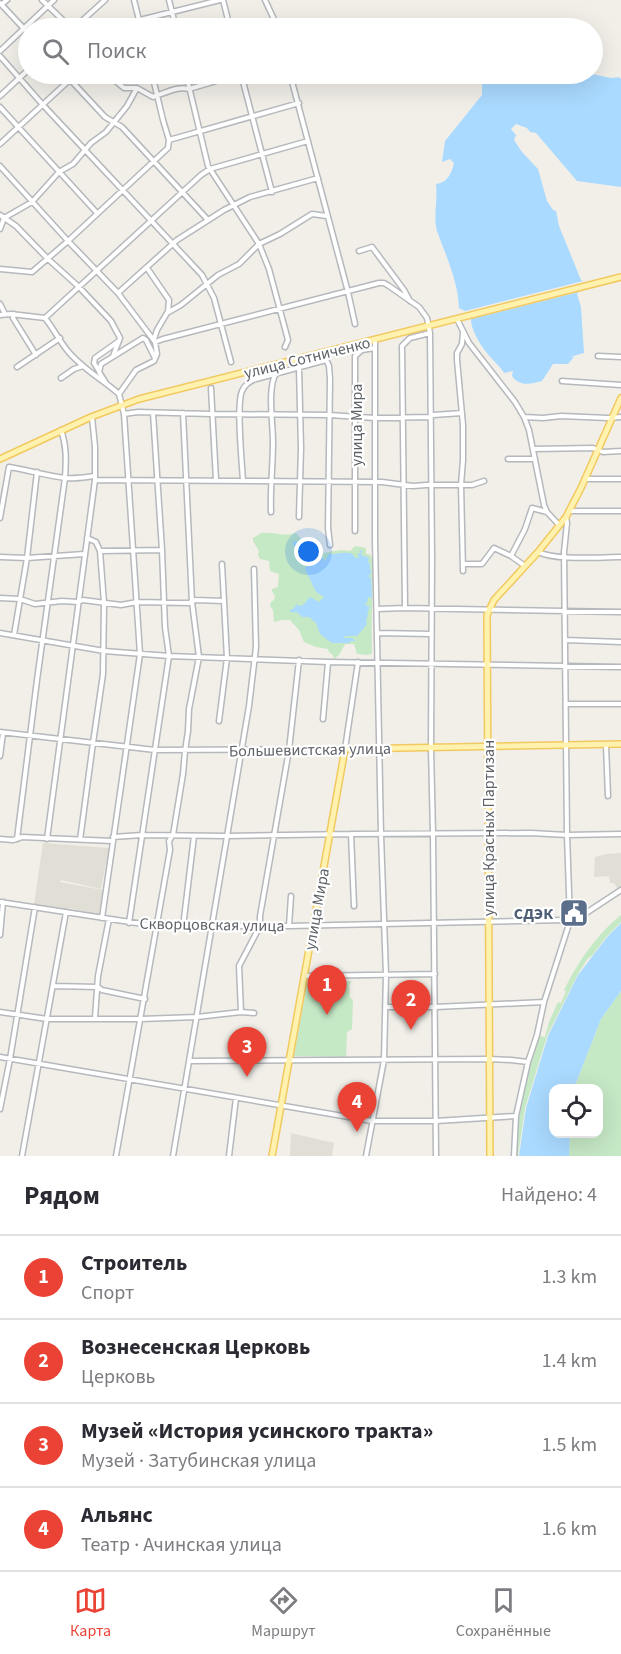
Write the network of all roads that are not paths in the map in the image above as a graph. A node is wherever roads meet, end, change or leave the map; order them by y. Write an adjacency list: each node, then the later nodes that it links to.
1 (7, 0): 9 (street)
2 (42, 0): 10 (street)
3 (54, 0): 10 (street)
4 (105, 0): 14 (street)
5 (134, 0): 15 (street)
6 (170, 0): 11 (street)
7 (222, 0): 11 (street); 18 (street)
8 (265, 0): 19 (street)
9 (1, 4): 20 (street)
10 (48, 5): 12 (street); 13 (street)
11 (172, 11): 16 (street); 17 (street)
12 (34, 18)
13 (62, 18)
14 (84, 18)
15 (139, 18)
16 (147, 18)
17 (174, 18)
18 (227, 18)
19 (274, 18)
20 (18, 22)
21 (18, 34): 22 (street)
22 (0, 51)
23 (0, 56): 24 (street)
24 (18, 76)
25 (18, 80): 38 (street)
26 (25, 84): 40 (street)
27 (66, 84): 40 (street)
28 (75, 84): 43 (street)
29 (119, 84): 35 (street)
30 (155, 84): 37 (street)
31 (188, 84): 36 (street)
32 (206, 84): 36 (street)
33 (244, 84): 42 (street)
34 (293, 84): 39 (street)
35 (137, 88): 37 (street); 43 (street)
36 (189, 89): 37 (street); 45 (street)
37 (158, 95): 46 (street)
38 (0, 96)
39 (299, 103): 42 (street); 47 (street)
40 (43, 105): 44 (street); 49 (street)
41 (0, 107): 44 (street)
42 (253, 117): 45 (street); 50 (street)
43 (113, 122): 49 (street); 51 (street)
44 (18, 127): 48 (street); 54 (street)
45 (201, 131): 46 (street); 53 (street)
46 (169, 140): 51 (street)
47 (308, 141): 50 (street); 55 (street)
48 (0, 144)
49 (86, 151): 54 (street); 56 (street)
50 (262, 154): 53 (street); 57 (street)
51 (154, 161): 56 (street); 58 (street)
52 (0, 166): 59 (street)
53 (210, 170): 58 (street); 60 (street)
54 (59, 172): 59 (street); 61 (street)
55 (318, 178): 57 (street); 62 (street)
56 (121, 190): 61 (street); 65 (street)
57 (272, 192): 60 (street)
58 (182, 193): 64 (street); 65 (street)
59 (32, 202): 63 (street); 67 (street)
60 (233, 205): 64 (street); 69 (street)
61 (97, 213): 67 (street)
62 (327, 216): 69 (street); 78 (street)
63 (2, 217): 66 (street); 71 (street)
64 (208, 220): 68 (street)
65 (150, 222): 68 (street); 74 (street)
66 (0, 229)
67 (68, 241): 71 (street); 74 (street)
68 (173, 244): 72 (street); 76 (street)
69 (259, 244): 76 (street); 82 (street)
70 (359, 251): 80 (street)
71 (48, 259): 73 (street); 77 (street)
72 (147, 268): 79 (street); 83 (street)
73 (0, 269)
74 (96, 271): 77 (street); 79 (street)
75 (621, 277): 87 (main road, улица Сотниченко)
76 (207, 284): 83 (street); 88 (street)
77 (79, 287): 86 (street); 95 (street)
78 (348, 292): 80 (street); 82 (street); 89 (street)
79 (118, 293): 96 (street)
80 (411, 302): 90 (street)
81 (0, 303): 85 (street)
82 (279, 309): 88 (street); 97 (street)
83 (167, 313): 96 (street)
84 (15, 314): 85 (street); 86 (street); 100 (street)
85 (2, 315)
86 (45, 318): 93 (street)
87 (457, 318): 90 (main road, улица Сотниченко); 91 (street)
88 (221, 324): 96 (street); 106 (street)
89 (355, 324)
90 (429, 325): 92 (street); 94 (main road, улица Сотниченко)
91 (463, 332): 123 (street); 133 (street)
92 (430, 333): 131 (street); 132 (street)
93 (60, 338): 100 (street); 107 (street)
94 (375, 340): 98 (street); 99 (main road, улица Сотниченко)
95 (119, 341): 101 (street); 110 (street)
96 (155, 341): 104 (street)
97 (285, 347)
98 (375, 348): 129 (street, улица Мира); 135 (street)
99 (323, 353): 105 (street); 119 (main road, улица Сотниченко)
100 (36, 355): 108 (street)
101 (113, 356): 104 (street); 110 (street)
102 (598, 356): 103 (street)
103 (621, 357)
104 (156, 359): 117 (street)
105 (327, 360): 109 (street); 128 (street)
106 (231, 362)
107 (83, 366): 112 (street); 114 (street)
108 (17, 367)
109 (300, 368): 111 (street); 127 (street)
110 (99, 372): 114 (street)
111 (276, 373): 122 (street); 126 (street)
112 (61, 378)
113 (562, 381): 115 (street)
114 (107, 384): 117 (street)
115 (621, 385)
116 (211, 388): 125 (street)
117 (119, 394): 119 (street)
118 (621, 398): 136 (main road)
119 (122, 404): 124 (street); 130 (main road, улица Сотниченко)
120 (153, 413): 121 (street); 124 (street); 150 (street)
121 (183, 413): 125 (street); 151 (street)
122 (240, 413): 125 (street); 126 (street); 153 (street)
123 (462, 413): 132 (street); 161 (street)
124 (124, 414): 149 (street)
125 (211, 414): 152 (street)
126 (272, 414): 127 (street); 154 (street)
127 (300, 414): 128 (street); 155 (street)
128 (329, 415): 129 (street); 156 (street)
129 (356, 416): 135 (street); 157 (street, улица Мира)
130 (91, 417): 137 (main road, улица Сотниченко); 146 (street)
131 (403, 417): 132 (street); 135 (street); 162 (street)
132 (430, 417): 160 (street)
133 (524, 417): 136 (street); 138 (street)
134 (621, 417): 136 (street)
135 (375, 418): 159 (street)
136 (612, 418): 139 (main road)
137 (61, 430): 141 (main road, улица Сотниченко); 145 (street)
138 (533, 449): 139 (street); 143 (street)
139 (598, 450): 140 (street); 147 (main road)
140 (621, 451)
141 (0, 459)
142 (508, 459): 143 (street)
143 (535, 459): 165 (street)
144 (37, 472): 145 (street); 168 (street); 183 (street)
145 (65, 478): 146 (street); 178 (street)
146 (95, 478): 149 (street); 171 (street)
147 (585, 479): 148 (street); 166 (main road)
148 (621, 479)
149 (128, 480): 150 (street); 173 (street)
150 (157, 480): 151 (street); 174 (street)
151 (186, 480): 152 (street); 194 (street)
152 (216, 481): 153 (street)
153 (243, 481): 154 (street)
154 (272, 482): 155 (street); 164 (street)
155 (300, 482): 156 (street); 167 (street)
156 (329, 482): 157 (street); 172 (street)
157 (356, 482): 159 (street); 170 (street, улица Мира)
158 (484, 482): 161 (street)
159 (375, 483): 162 (street); 199 (street)
160 (430, 485): 161 (street); 162 (street); 200 (street)
161 (461, 485): 185 (street)
162 (403, 486): 198 (street)
163 (621, 511): 166 (street)
164 (271, 512)
165 (547, 512): 169 (street); 179 (street)
166 (568, 514): 169 (main road); 180 (street)
167 (299, 517)
168 (0, 518)
169 (560, 526): 176 (main road)
170 (355, 531)
171 (87, 538): 175 (street); 177 (street)
172 (330, 545)
173 (133, 550): 174 (street); 175 (street); 193 (street)
174 (162, 550): 197 (street)
175 (100, 552): 196 (street)
176 (538, 552): 180 (street); 186 (main road)
177 (84, 554): 178 (street); 192 (street)
178 (54, 555): 183 (street); 195 (street)
179 (512, 556): 185 (street); 186 (street)
180 (564, 556): 182 (street); 202 (street)
181 (0, 557): 183 (street)
182 (621, 557)
183 (27, 558): 190 (street)
184 (222, 564): 191 (street)
185 (463, 564): 188 (street)
186 (525, 566): 201 (main road)
187 (254, 569): 217 (street)
188 (463, 571)
189 (0, 598): 190 (street)
190 (20, 599): 195 (street); 207 (street)
191 (224, 601): 194 (street); 216 (street)
192 (78, 602): 195 (street); 196 (street); 211 (street)
193 (137, 602): 196 (street); 197 (street); 213 (street)
194 (192, 602): 197 (street); 215 (street)
195 (48, 603): 208 (street)
196 (104, 603): 212 (street)
197 (165, 603): 214 (street)
198 (405, 608): 199 (street); 200 (street)
199 (378, 609): 205 (street)
200 (431, 610): 201 (street); 206 (street)
201 (488, 611): 202 (street); 223 (main road, улица Красных Партизан)
202 (565, 611): 203 (street); 209 (street)
203 (621, 612)
204 (0, 633): 207 (street)
205 (378, 633): 206 (street); 221 (street)
206 (431, 634): 222 (street)
207 (14, 635): 208 (street)
208 (42, 640): 211 (street); 231 (street)
209 (565, 640): 210 (street); 224 (street)
210 (621, 642)
211 (72, 645): 212 (street); 232 (street)
212 (104, 651): 213 (street); 233 (street)
213 (140, 654): 214 (street); 238 (street)
214 (169, 656): 215 (street); 242 (street)
215 (199, 657): 216 (street); 245 (street)
216 (227, 658): 217 (street); 229 (street)
217 (254, 659): 218 (street); 243 (street)
218 (299, 660): 219 (street); 244 (street)
219 (328, 662): 220 (street); 228 (street)
220 (358, 662): 221 (street); 241 (street, улица Мира)
221 (378, 663): 222 (street); 239 (street)
222 (432, 663): 223 (street); 240 (street)
223 (486, 664): 224 (street); 237 (main road, улица Красных Партизан)
224 (566, 666): 225 (street); 226 (street)
225 (621, 667)
226 (566, 704): 227 (street); 235 (street)
227 (621, 704)
228 (323, 719)
229 (219, 721)
230 (2, 733): 231 (street, Большевистская улица); 246 (street)
231 (30, 736): 232 (street, Большевистская улица); 262 (street)
232 (60, 740): 233 (street, Большевистская улица); 260 (street)
233 (93, 743): 238 (street, Большевистская улица); 264 (street)
234 (621, 744): 236 (main road, Большевистская улица)
235 (567, 745): 236 (main road, Большевистская улица); 237 (main road, Большевистская улица); 257 (street)
236 (606, 745): 247 (street)
237 (488, 746): 240 (main road, Большевистская улица); 250 (main road, улица Красных Партизан)
238 (125, 747): 242 (street, Большевистская улица); 263 (street)
239 (379, 748): 240 (main road, Большевистская улица); 241 (main road, Большевистская улица); 256 (street)
240 (431, 748): 249 (street)
241 (345, 749): 244 (street, Большевистская улица); 255 (main road, улица Мира)
242 (155, 750): 245 (street, Большевистская улица); 252 (street)
243 (241, 750): 244 (street, Большевистская улица); 245 (street, Большевистская улица); 259 (street)
244 (289, 750): 254 (street)
245 (185, 751): 253 (street)
246 (0, 756)
247 (608, 796)
248 (351, 834): 255 (street); 256 (street); 268 (street)
249 (433, 834): 250 (street); 256 (street); 276 (street)
250 (489, 834): 257 (street); 273 (main road, улица Красных Партизан)
251 (621, 834): 257 (street)
252 (142, 835): 253 (street); 263 (street); 275 (street)
253 (172, 835): 258 (street); 279 (street)
254 (274, 835): 255 (street); 259 (street); 280 (street)
255 (330, 835): 278 (main road, улица Мира)
256 (381, 835): 277 (street)
257 (567, 835): 274 (street)
258 (194, 836): 259 (street); 282 (street)
259 (228, 836): 283 (street)
260 (46, 838): 262 (street); 264 (street)
261 (0, 839): 262 (street)
262 (17, 839)
263 (112, 839): 264 (street); 271 (street)
264 (80, 840)
265 (621, 890): 274 (street)
266 (291, 896): 281 (street)
267 (2, 902): 269 (street, Скворцовская улица); 284 (street)
268 (354, 906)
269 (35, 908): 270 (street, Скворцовская улица); 298 (street)
270 (66, 912): 271 (street, Скворцовская улица); 288 (street)
271 (102, 918): 272 (street, Скворцовская улица)
272 (109, 919): 275 (street, Скворцовская улица); 289 (street)
273 (489, 921): 274 (street, Скворцовская улица); 276 (street, Скворцовская улица); 292 (main road, улица Красных Партизан)
274 (570, 921): 291 (street)
275 (129, 922): 279 (street, Скворцовская улица)
276 (434, 922): 277 (street, Скворцовская улица); 285 (street)
277 (384, 923): 278 (street, Скворцовская улица); 286 (street)
278 (313, 924): 281 (street, Скворцовская улица); 287 (main road, улица Мира)
279 (156, 926): 282 (street, Скворцовская улица); 290 (street)
280 (260, 926): 281 (street, Скворцовская улица); 283 (street, Скворцовская улица); 296 (street)
281 (289, 926)
282 (183, 927): 283 (street, Скворцовская улица)
283 (212, 927): 299 (street)
284 (0, 934)
285 (435, 974): 286 (street); 294 (street)
286 (386, 975): 287 (street); 293 (street)
287 (304, 976): 309 (main road, улица Мира)
288 (53, 986): 289 (street); 302 (street)
289 (98, 987): 290 (street); 300 (street)
290 (144, 999): 301 (street)
291 (544, 1002): 292 (street); 310 (street)
292 (489, 1003): 294 (street); 305 (main road, улица Красных Партизан)
293 (385, 1007): 294 (street); 306 (street)
294 (435, 1007): 307 (street)
295 (0, 1012): 298 (street)
296 (241, 1012): 297 (street); 299 (street)
297 (254, 1013)
298 (17, 1014): 302 (street); 304 (street)
299 (197, 1017): 301 (street); 308 (street)
300 (95, 1018): 301 (street); 302 (street)
301 (141, 1018): 312 (street)
302 (47, 1019): 311 (street)
303 (0, 1057): 304 (street)
304 (10, 1059): 311 (street); 316 (street)
305 (489, 1059): 307 (street); 310 (street); 318 (main road, улица Красных Партизан)
306 (384, 1060): 307 (street); 309 (street); 319 (street)
307 (435, 1060): 320 (street)
308 (190, 1061): 309 (street); 313 (street)
309 (289, 1061): 315 (main road, улица Мира)
310 (528, 1062): 317 (street)
311 (39, 1064): 312 (street); 321 (street)
312 (130, 1080): 313 (street); 322 (street)
313 (185, 1090): 314 (street); 323 (street)
314 (236, 1098): 315 (street); 324 (street)
315 (280, 1106): 319 (street); 325 (main road, улица Мира)
316 (0, 1109)
317 (516, 1116): 318 (street); 329 (street)
318 (489, 1118): 320 (street); 328 (main road, улица Красных Партизан)
319 (372, 1121): 320 (street); 326 (street)
320 (436, 1121): 327 (street)
321 (22, 1156)
322 (116, 1156)
323 (174, 1156)
324 (229, 1156)
325 (272, 1156)
326 (366, 1156)
327 (436, 1156)
328 (490, 1156)
329 (514, 1156)

